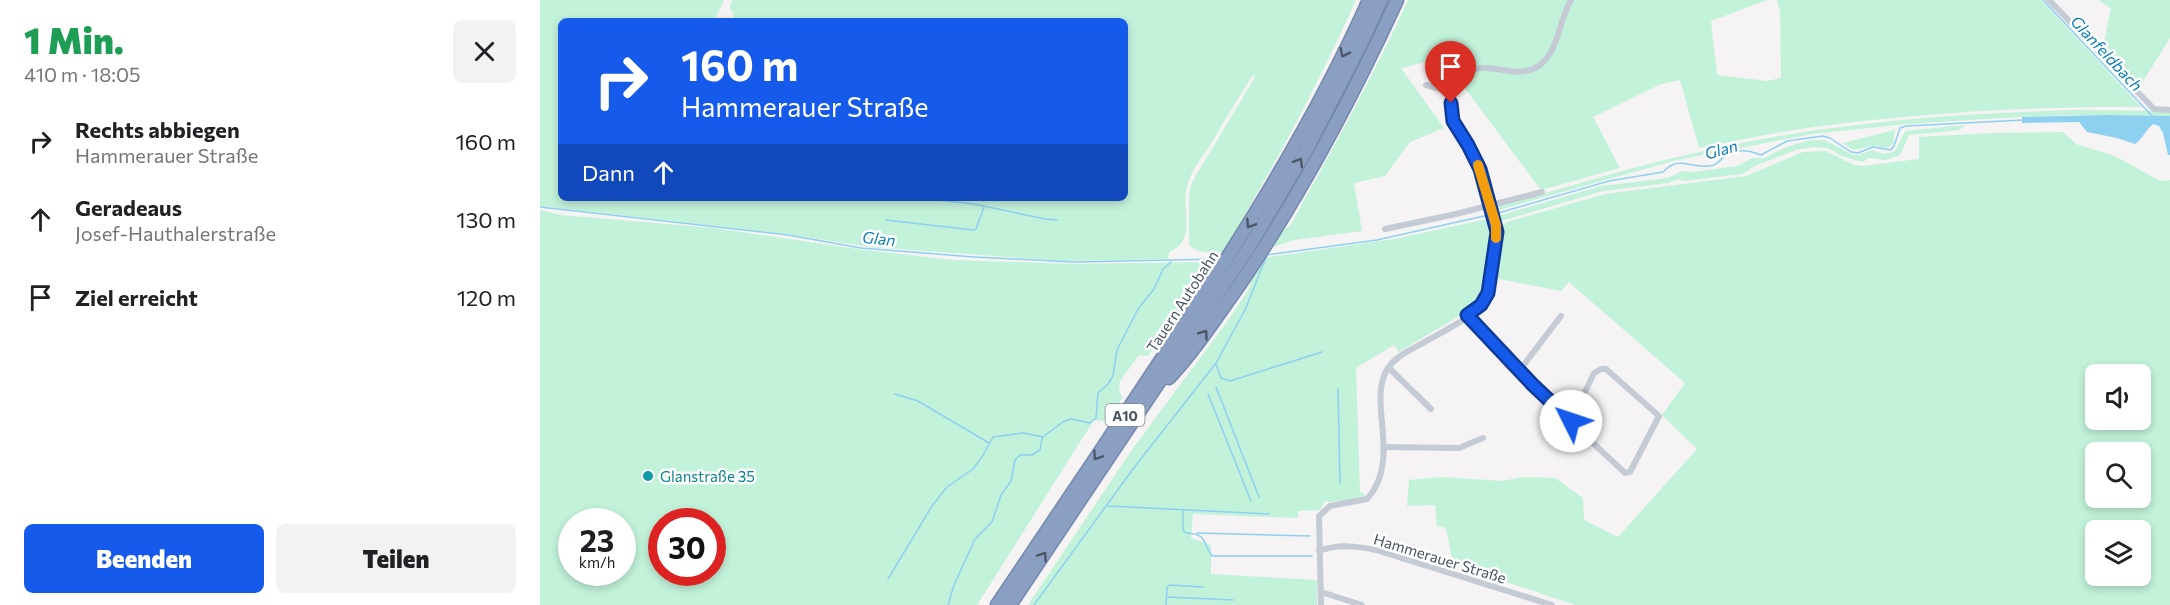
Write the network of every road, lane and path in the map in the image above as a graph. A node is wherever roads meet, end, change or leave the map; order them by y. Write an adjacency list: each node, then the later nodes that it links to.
1 (1369, 0): 23 (highway, Tauern Autobahn / A10, one-way to 23)
2 (1381, 0): 16 (highway, A10, one-way to 2)
3 (1396, 0): 16 (highway, one-way to 3)
4 (1571, 0): 7 (street)
5 (2049, 0): 8 (street)
6 (1426, 85): 7 (street)
7 (1454, 93): 10 (street)
8 (2170, 110)
9 (1542, 192): 10 (street)
10 (1491, 206): 11 (street); 12 (street)
11 (1385, 229)
12 (1467, 315): 14 (street); 15 (street)
13 (1561, 316): 15 (street)
14 (1389, 368): 17 (street); 20 (street)
15 (1519, 371): 18 (street)
16 (1145, 403): 24 (highway, A10, one-way to 16)
17 (1431, 409)
18 (1571, 421): 18 (street)
19 (1483, 438): 20 (street)
20 (1384, 447): 21 (street)
21 (1319, 551): 22 (street); 27 (street, Hammerauer Straße)
22 (1321, 592): 25 (street); 26 (street)
23 (998, 605)
24 (1010, 605)
25 (1321, 605)
26 (1362, 605)
27 (1552, 605)

